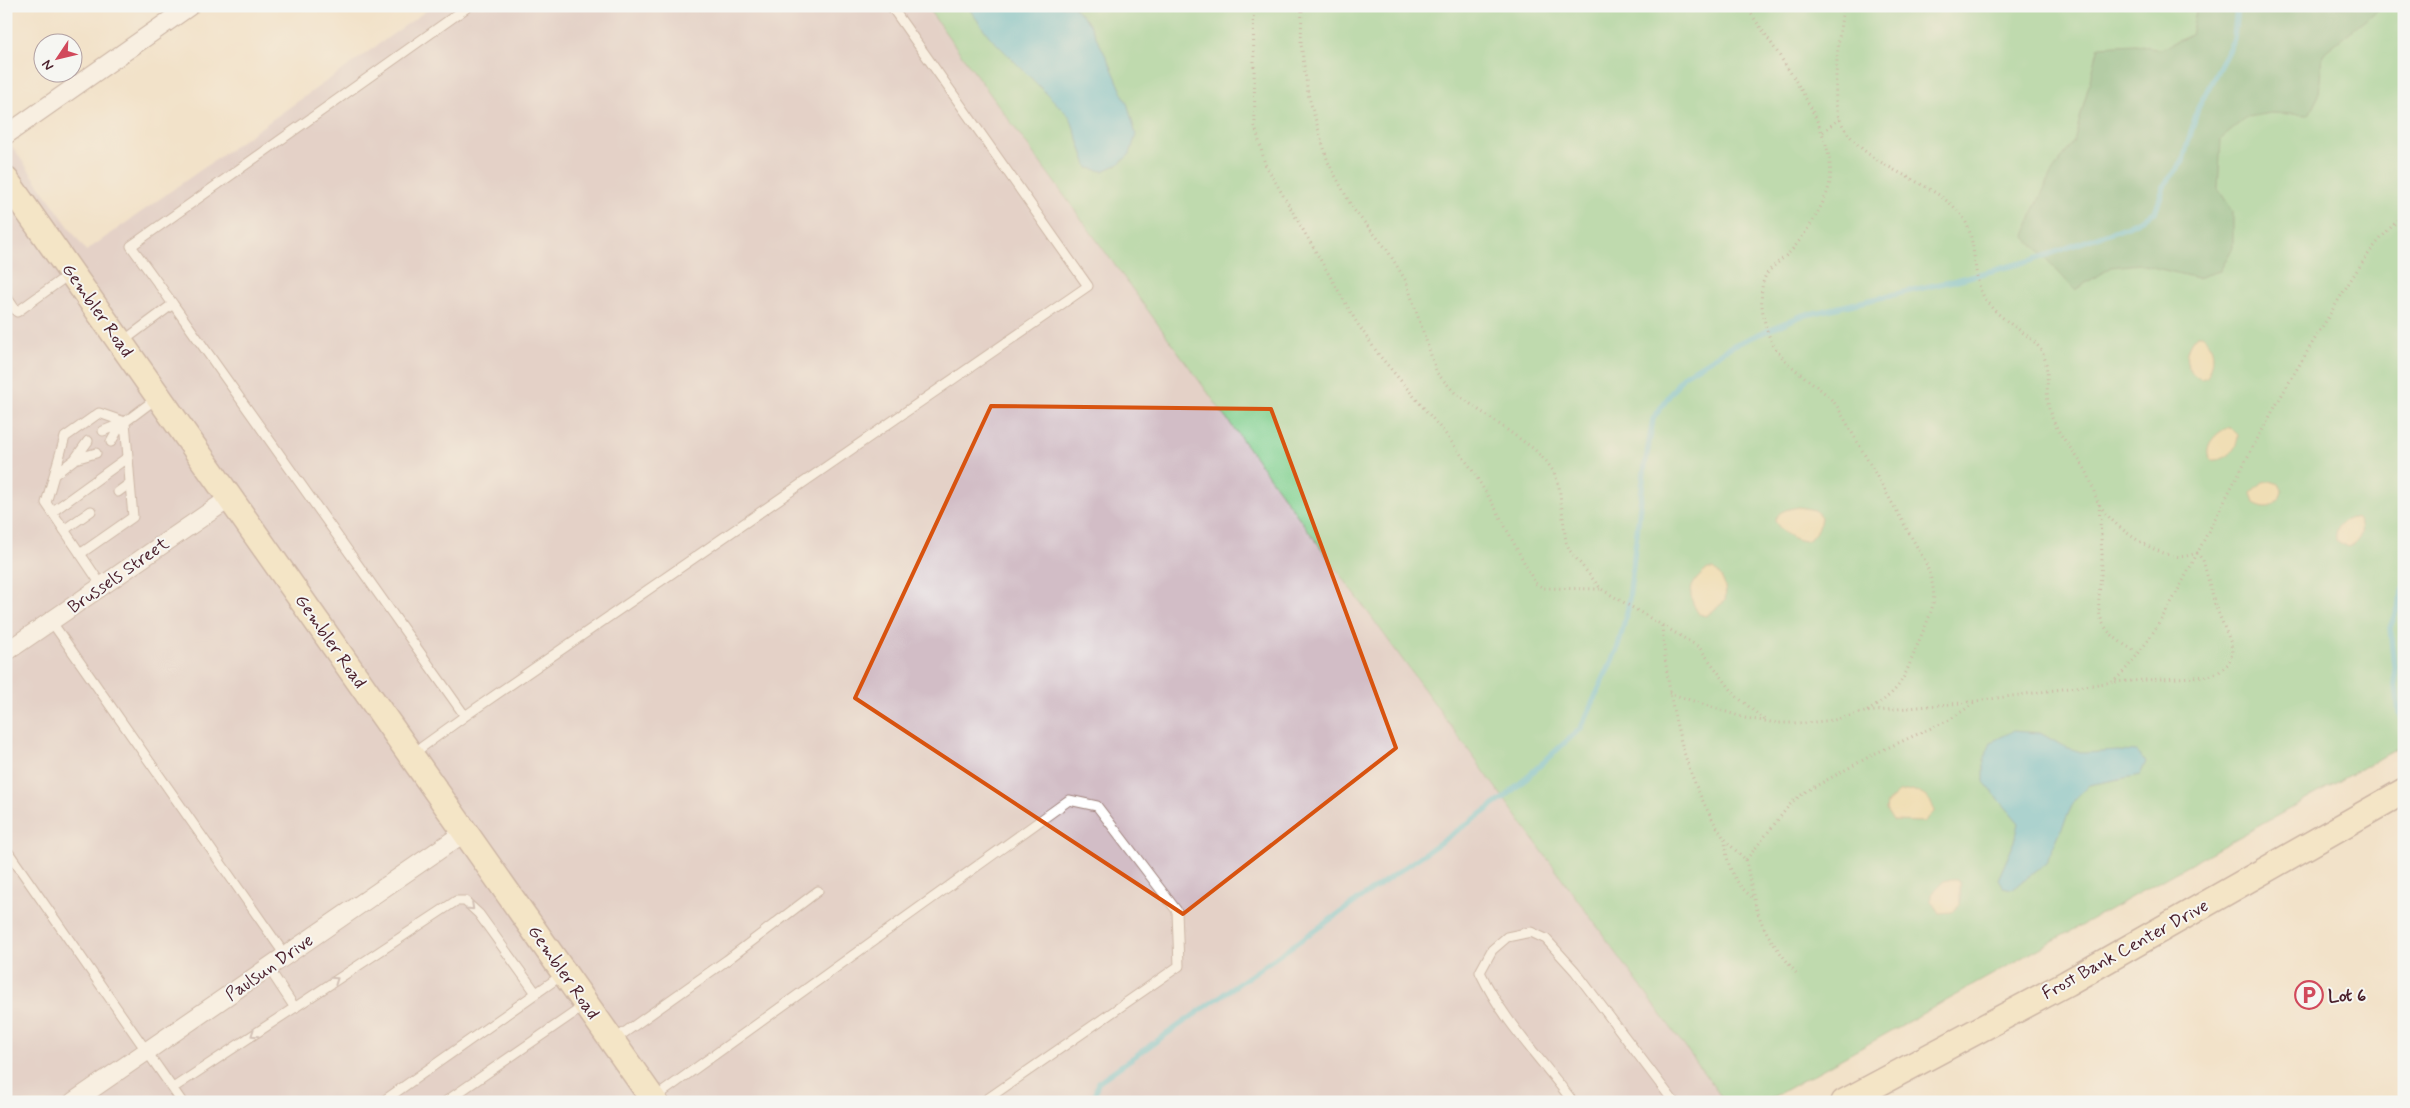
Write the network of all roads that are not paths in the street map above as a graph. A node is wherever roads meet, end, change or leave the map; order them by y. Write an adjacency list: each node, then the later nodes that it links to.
1 (190, 6): 4 (street)
2 (469, 6): 8 (lane)
3 (891, 6): 29 (lane)
4 (6, 135)
5 (10, 192): 6 (main road, Gembler Road)
6 (71, 272): 7 (lane); 9 (main road, Gembler Road)
7 (6, 296)
8 (173, 304): 9 (lane); 29 (lane)
9 (121, 343): 10 (main road, Gembler Road)
10 (159, 397): 11 (lane); 21 (main road, Gembler Road)
11 (123, 424): 12 (lane); 14 (lane); 16 (lane); 18 (lane)
12 (103, 431)
13 (88, 441): 17 (lane)
14 (111, 442)
15 (96, 453): 17 (lane)
16 (128, 457): 19 (lane); 23 (lane)
17 (75, 459): 18 (lane)
18 (54, 475): 23 (lane)
19 (130, 484): 20 (lane); 25 (lane)
20 (118, 492)
21 (230, 498): 26 (street, Brussels Street); 30 (main road, Gembler Road)
22 (91, 511): 24 (lane)
23 (52, 512): 24 (lane)
24 (64, 530): 25 (lane)
25 (80, 554): 26 (lane)
26 (102, 586): 27 (street, Brussels Street)
27 (51, 622): 28 (street, Brussels Street); 35 (lane)
28 (6, 652)
29 (464, 716): 30 (lane)
30 (411, 755): 32 (main road, Gembler Road)
31 (2404, 791): 52 (main road, Frost Bank Center Drive)
32 (465, 832): 35 (street, Paulsun Drive); 37 (main road, Gembler Road)
33 (6, 849): 42 (lane)
34 (818, 891): 41 (lane)
35 (285, 955): 36 (street, Paulsun Drive)
36 (268, 967): 40 (lane); 42 (street, Paulsun Drive)
37 (565, 973): 38 (lane); 39 (main road, Gembler Road)
38 (536, 993): 40 (lane, one-way to 38); 47 (lane)
39 (586, 1005): 41 (main road, Gembler Road); 48 (lane)
40 (295, 1008): 43 (lane, one-way to 43)
41 (612, 1041): 44 (main road, Gembler Road)
42 (146, 1052): 43 (lane); 45 (street, Paulsun Drive)
43 (173, 1088): 46 (lane)
44 (654, 1101): 49 (lane)
45 (73, 1102)
46 (182, 1102)
47 (382, 1102)
48 (445, 1102)
49 (983, 1102)
50 (1574, 1102): 51 (lane)
51 (1674, 1102)
52 (1844, 1102)

